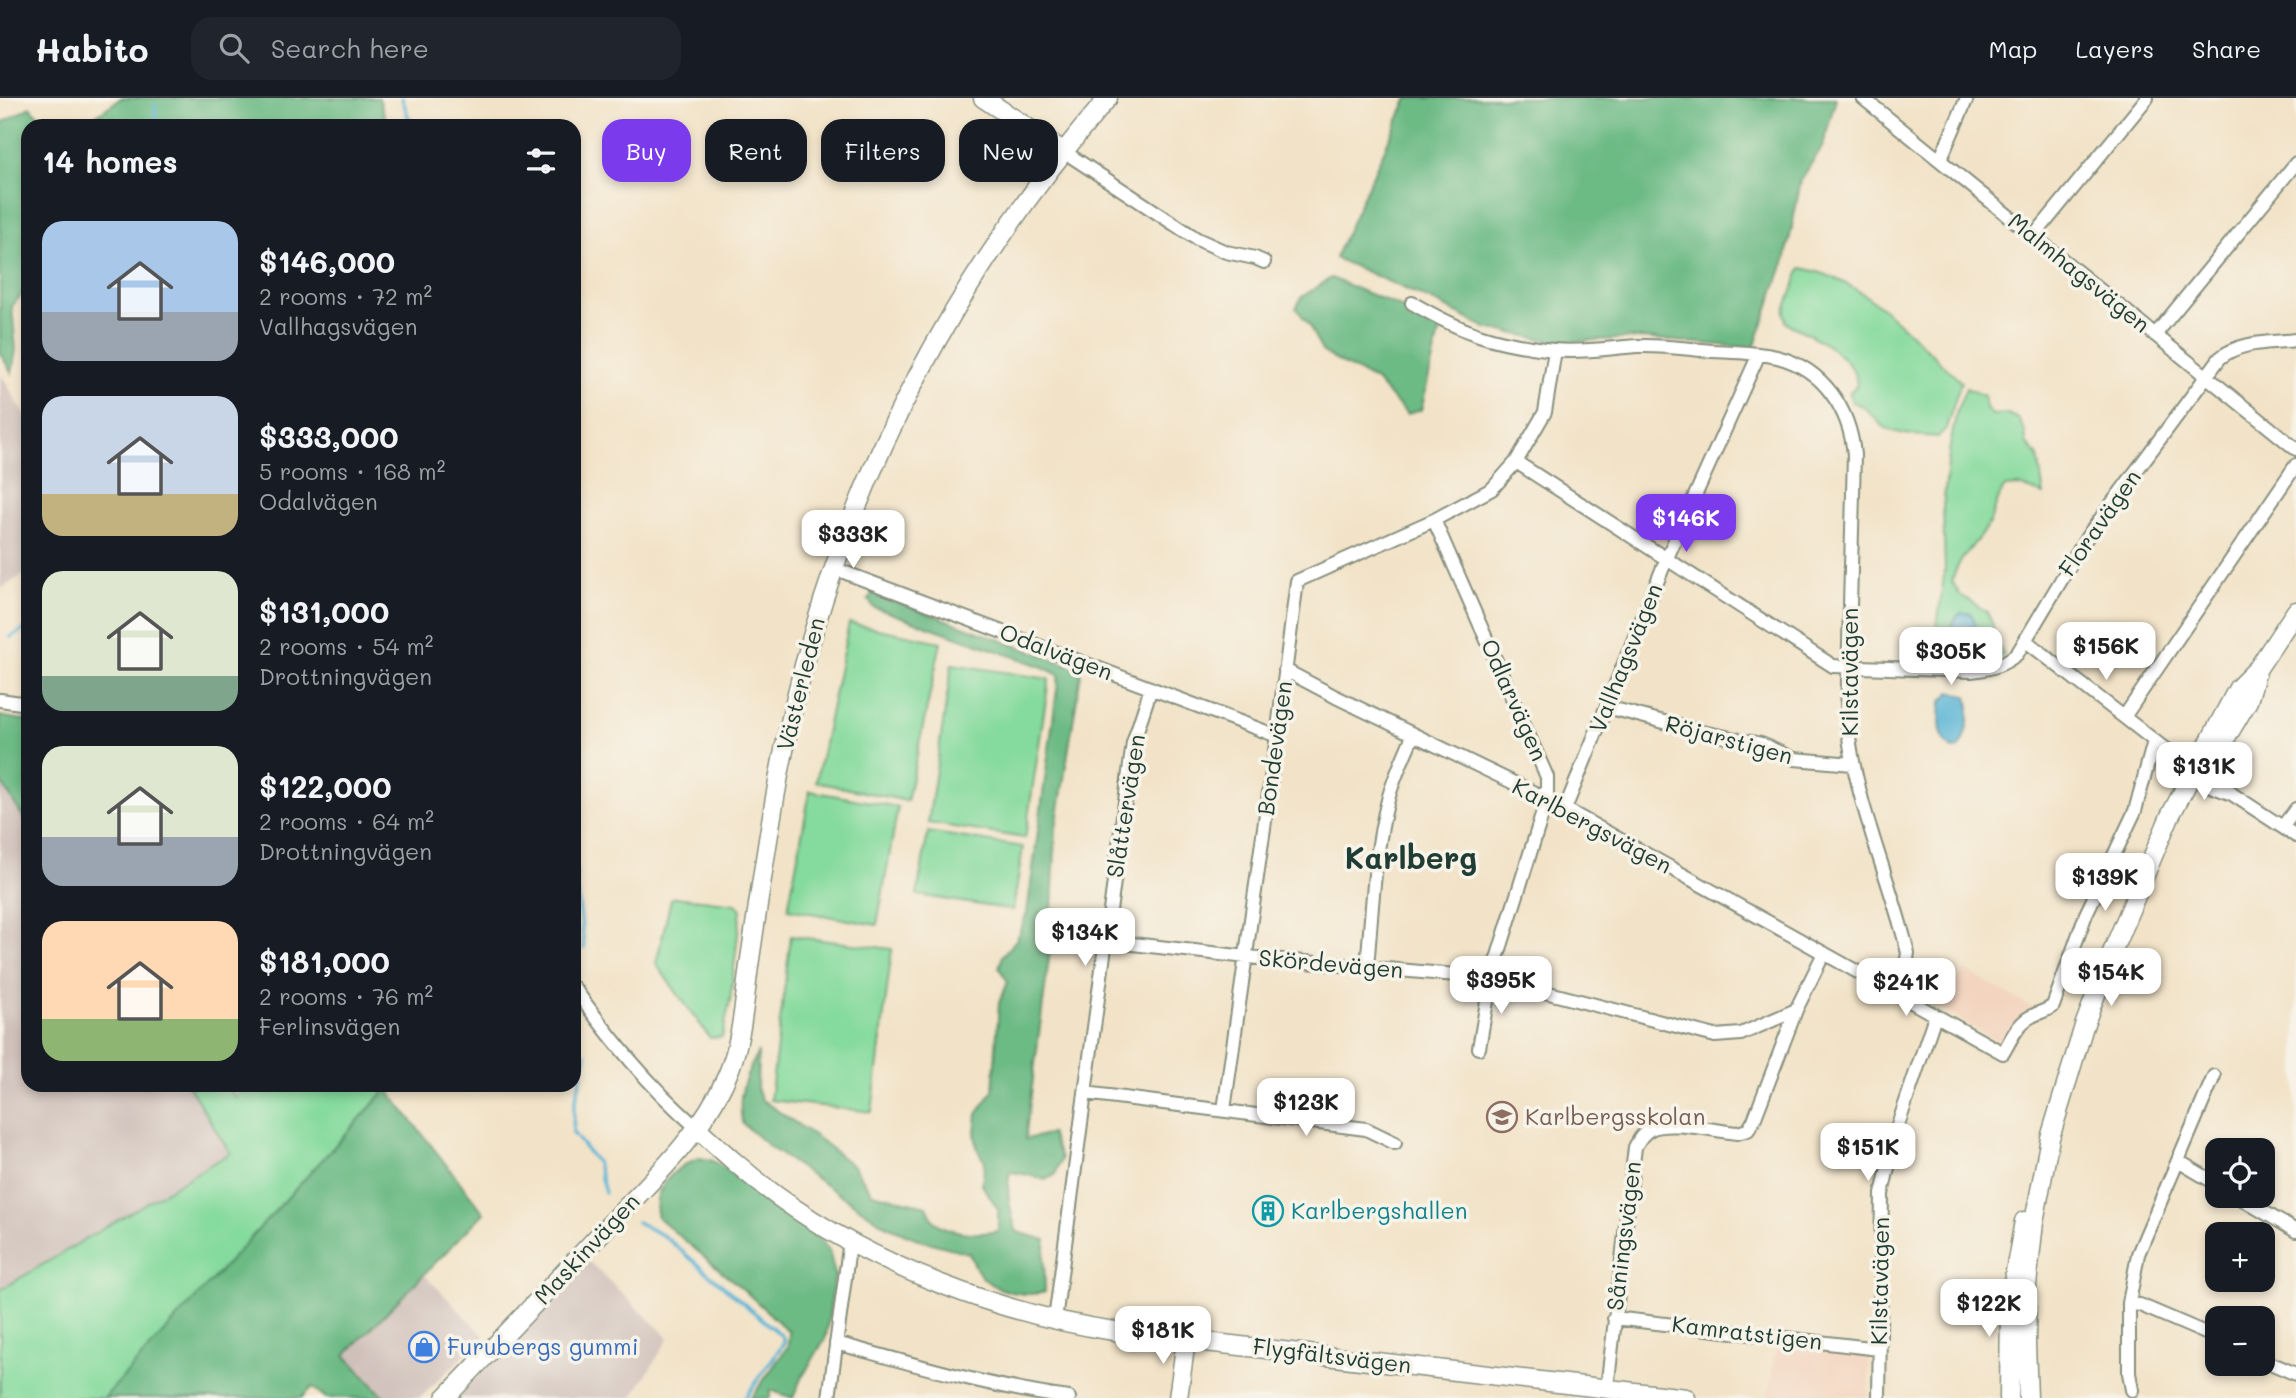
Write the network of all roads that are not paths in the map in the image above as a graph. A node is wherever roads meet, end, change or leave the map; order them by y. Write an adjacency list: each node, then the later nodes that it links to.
1 (983, 98): 6 (street)
2 (1108, 98): 6 (street, Västerleden)
3 (1863, 98): 7 (street, Malmhagsvägen)
4 (1967, 98): 7 (street)
5 (2147, 98): 9 (street)
6 (1063, 151): 10 (street); 22 (street, Västerleden)
7 (1940, 160): 9 (street, Malmhagsvägen)
8 (2296, 163): 12 (street)
9 (2034, 236): 12 (street, Malmhagsvägen)
10 (1264, 262)
11 (1412, 303): 14 (street, Kilstavägen)
12 (2155, 335): 16 (street, Malmhagsvägen)
13 (2296, 340): 16 (street, Floravägen)
14 (1555, 350): 15 (street, Kilstavägen); 18 (street, Bondevägen)
15 (1759, 354): 21 (street, Vallhagsvägen); 25 (street, Kilstavägen)
16 (2205, 376): 17 (street, Malmhagsvägen); 24 (street, Floravägen)
17 (2296, 449)
18 (1516, 462): 20 (street, Bondevägen); 21 (street, Floravägen)
19 (2296, 465): 31 (street)
20 (1434, 520): 26 (street, Bondevägen); 37 (street, Odlarvägen)
21 (1666, 560): 25 (street, Floravägen); 30 (street, Vallhagsvägen)
22 (833, 568): 27 (street, Odalvägen); 55 (street, Västerleden)
23 (2296, 611): 36 (street)
24 (2026, 641): 25 (street, Floravägen); 31 (street)
25 (1850, 667): 35 (street, Kilstavägen)
26 (1286, 670): 32 (street, Karlbergsvägen); 33 (street, Bondevägen)
27 (1151, 688): 33 (street, Odalvägen); 42 (street, Slåttervägen)
28 (0, 699): 29 (street)
29 (21, 703)
30 (1607, 707): 35 (street, Röjarstigen); 38 (street, Vallhagsvägen)
31 (2124, 717): 34 (street)
32 (1413, 735): 37 (street, Karlbergsvägen); 45 (street)
33 (1278, 736): 44 (street, Bondevägen)
34 (2154, 741): 36 (street); 50 (street)
35 (1853, 764): 47 (street, Kilstavägen)
36 (2199, 774): 40 (street); 56 (street)
37 (1547, 799): 38 (street, Karlbergsvägen); 46 (street, Odlarvägen)
38 (1565, 809): 43 (street, Karlbergsvägen)
39 (2296, 809): 40 (street)
40 (2283, 826): 41 (street)
41 (2296, 835)
42 (1106, 941): 44 (street, Skördevägen); 53 (street, Slåttervägen)
43 (1824, 953): 47 (street, Karlbergsvägen); 49 (street, Såningsvägen)
44 (1247, 957): 45 (street, Skördevägen); 54 (street, Bondevägen)
45 (1367, 968): 46 (street, Skördevägen)
46 (1491, 978): 49 (street, Skördevägen); 51 (street, Odlarvägen)
47 (1894, 991): 50 (street)
48 (581, 998): 55 (street)
49 (1796, 1010): 64 (street, Såningsvägen)
50 (1935, 1016): 69 (street, Kilstavägen)
51 (1479, 1048)
52 (2214, 1076): 58 (street)
53 (1085, 1093): 54 (street); 65 (street, Slåttervägen)
54 (1224, 1110): 57 (street)
55 (696, 1127): 62 (street, Flygfältsvägen); 74 (street, Maskinvägen)
56 (2050, 1138): 80 (street); 81 (street)
57 (1395, 1143)
58 (2178, 1161): 59 (street); 63 (street)
59 (2205, 1177)
60 (2257, 1208): 61 (street)
61 (2296, 1231)
62 (850, 1240): 65 (street, Flygfältsvägen); 68 (street)
63 (2129, 1303): 66 (street); 73 (street)
64 (1614, 1318): 69 (street, Kamratstigen); 72 (street, Såningsvägen)
65 (1055, 1320): 67 (street, Flygfältsvägen)
66 (2205, 1333)
67 (1186, 1340): 72 (street, Flygfältsvägen); 77 (street)
68 (836, 1343): 75 (street); 76 (street)
69 (1879, 1349): 79 (street, Kilstavägen)
70 (2275, 1365): 71 (street)
71 (2296, 1374)
72 (1607, 1389): 78 (street, Flygfältsvägen)
73 (2132, 1390)
74 (445, 1398)
75 (829, 1398)
76 (1069, 1398)
77 (1178, 1398)
78 (1686, 1398)
79 (1879, 1398)
80 (2009, 1398)
81 (2028, 1398)

